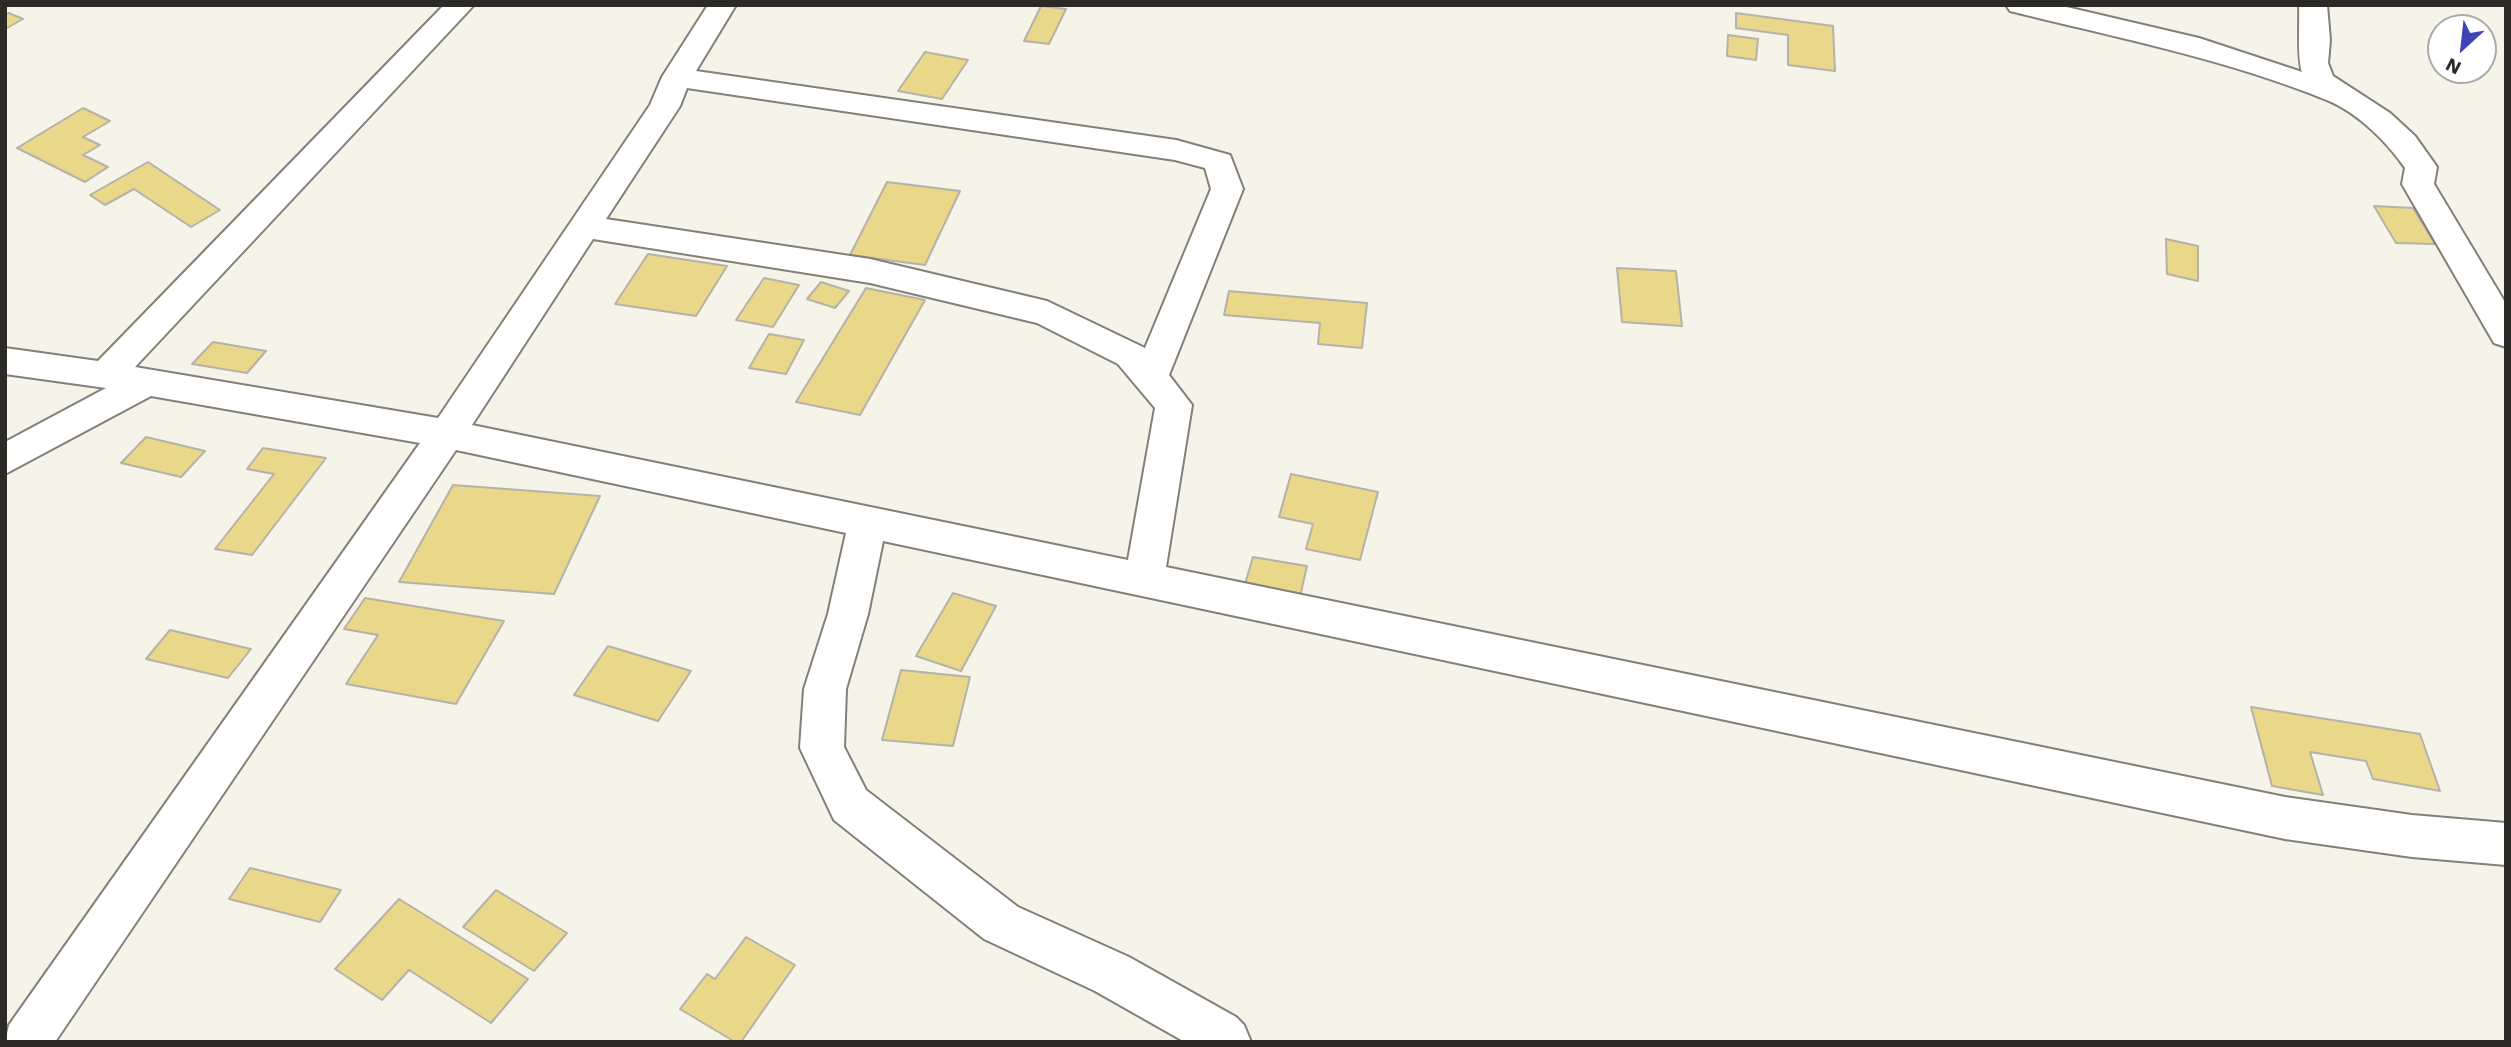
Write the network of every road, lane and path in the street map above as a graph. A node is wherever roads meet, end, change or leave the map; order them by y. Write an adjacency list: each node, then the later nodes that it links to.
1 (460, 5): 10 (street)
2 (722, 5): 5 (street)
3 (2020, 5): 6 (street)
4 (2312, 5): 6 (street)
5 (677, 77): 7 (street); 11 (street)
6 (2337, 94): 8 (street)
7 (586, 227): 11 (street); 13 (street)
8 (2506, 334)
9 (5, 361): 10 (street)
10 (106, 375): 12 (street)
11 (1150, 378): 16 (street)
12 (148, 382): 13 (street); 14 (street)
13 (447, 434): 15 (street); 18 (street)
14 (5, 460)
15 (868, 522): 16 (street); 19 (street)
16 (1144, 580): 17 (street)
17 (2506, 844)
18 (26, 1042)
19 (1227, 1042)

